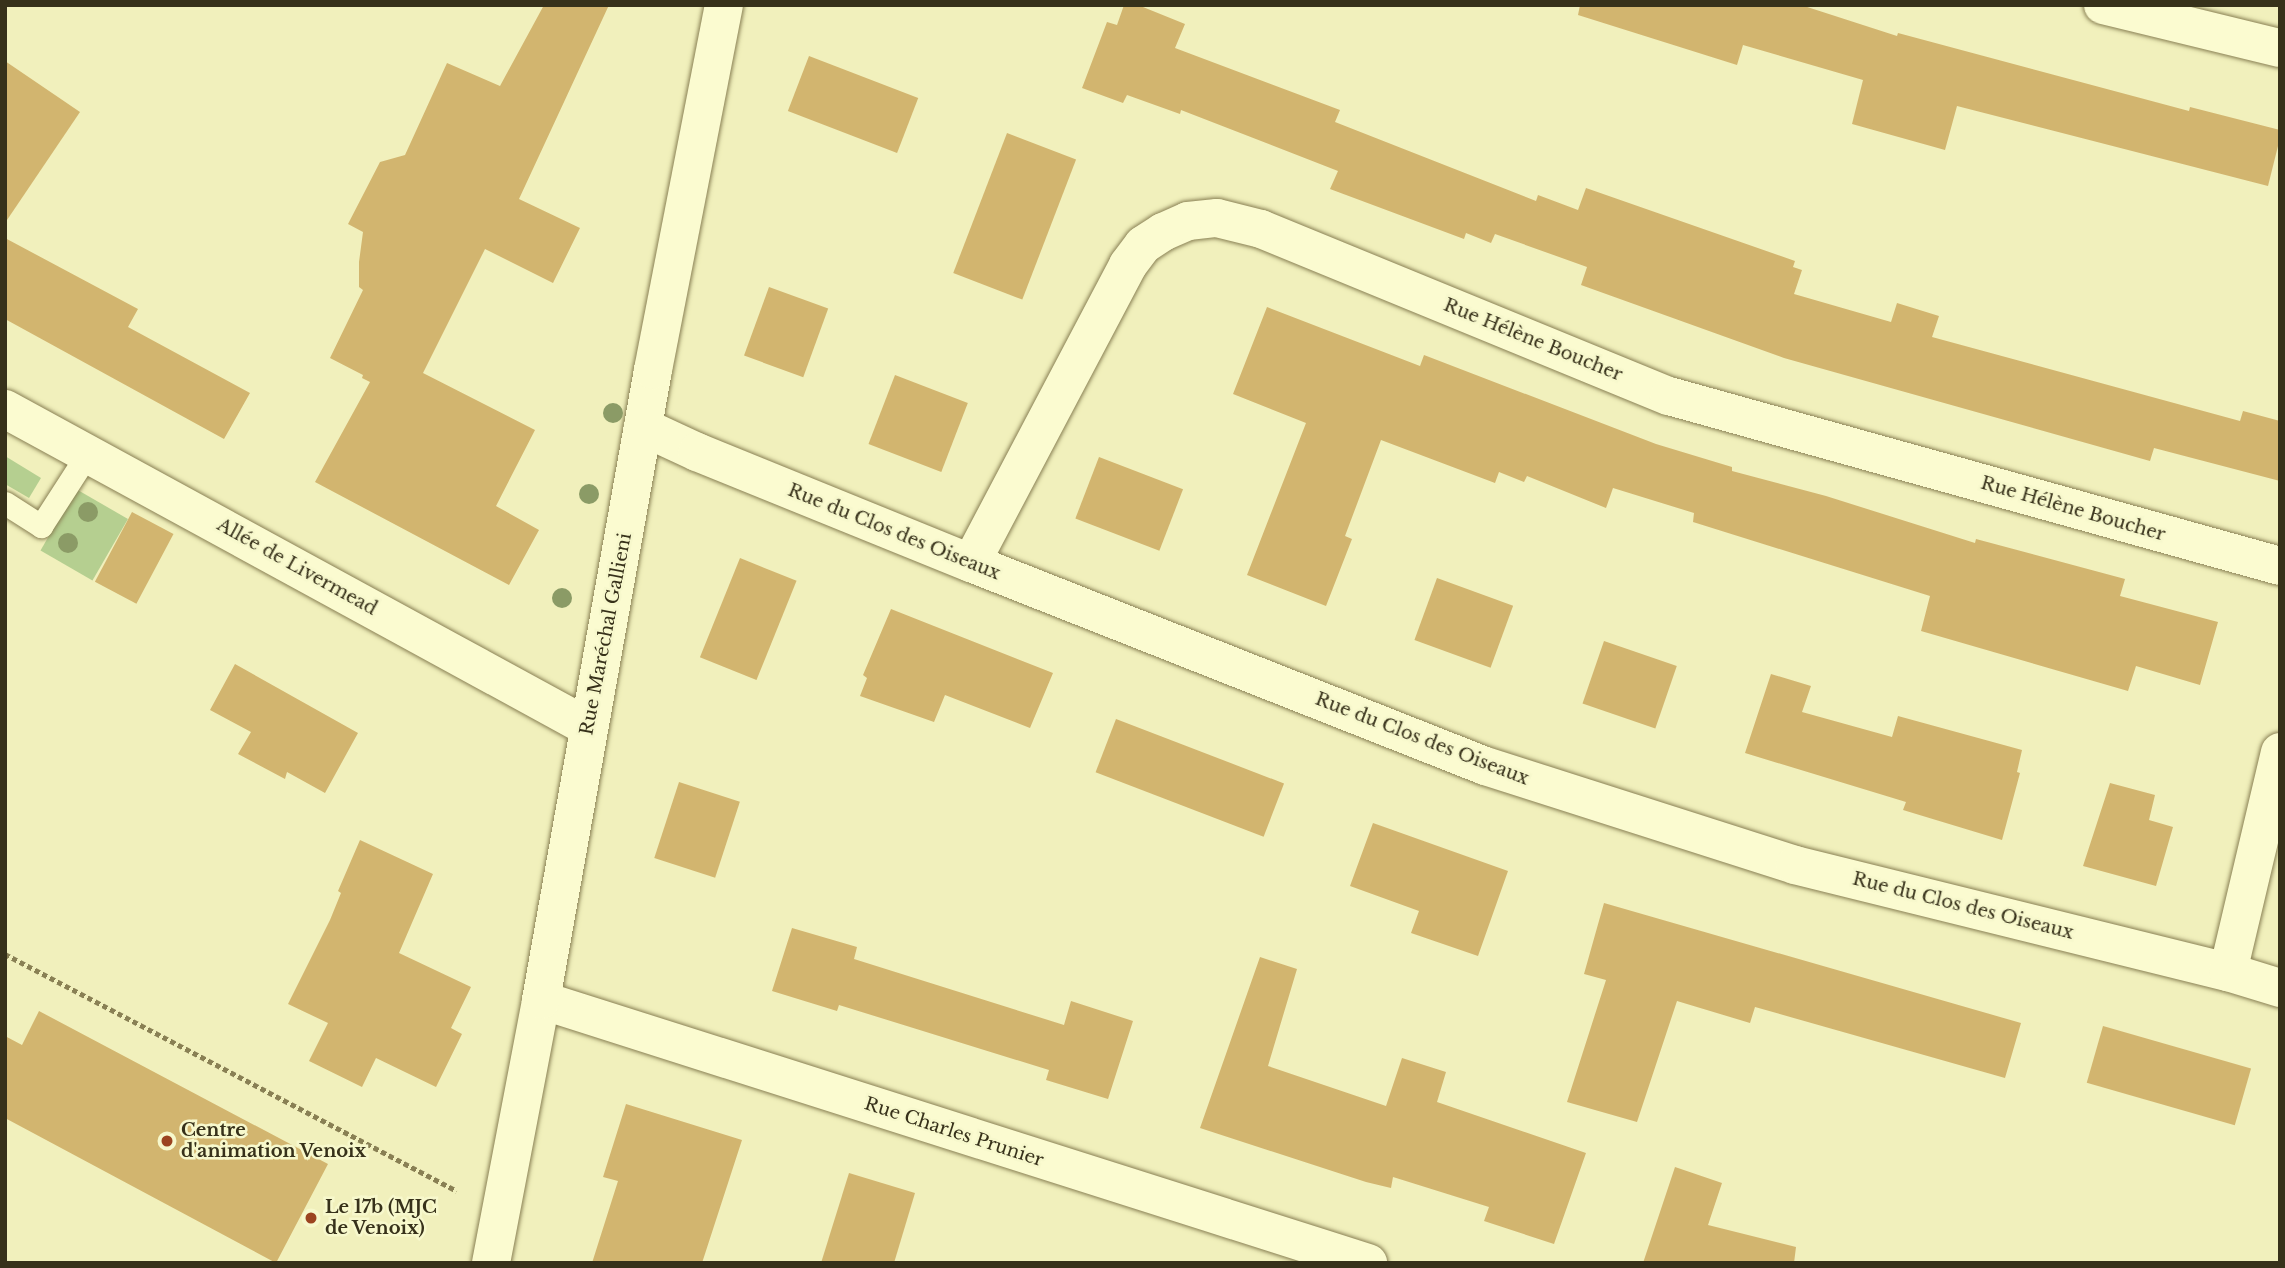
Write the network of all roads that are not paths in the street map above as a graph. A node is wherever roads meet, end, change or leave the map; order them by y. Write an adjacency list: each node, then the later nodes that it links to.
1 (723, 5): 5 (street, Rue Maréchal Gallieni)
2 (2103, 5): 3 (street)
3 (2280, 48)
4 (5, 409): 6 (street, Allée de Livermead)
5 (643, 427): 8 (street, Rue du Clos des Oiseaux); 10 (street, Rue Maréchal Gallieni)
6 (88, 453): 7 (lane); 10 (street, Allée de Livermead)
7 (5, 503)
8 (971, 563): 9 (street, Rue Hélène Boucher); 12 (street, Rue du Clos des Oiseaux)
9 (2280, 566)
10 (588, 727): 14 (street, Rue Maréchal Gallieni)
11 (2280, 752): 12 (street)
12 (2228, 972): 13 (street, Rue du Clos des Oiseaux)
13 (2280, 988)
14 (541, 1000): 15 (street, Rue Maréchal Gallieni); 16 (street, Rue Charles Prunier)
15 (491, 1263)
16 (1368, 1263)

